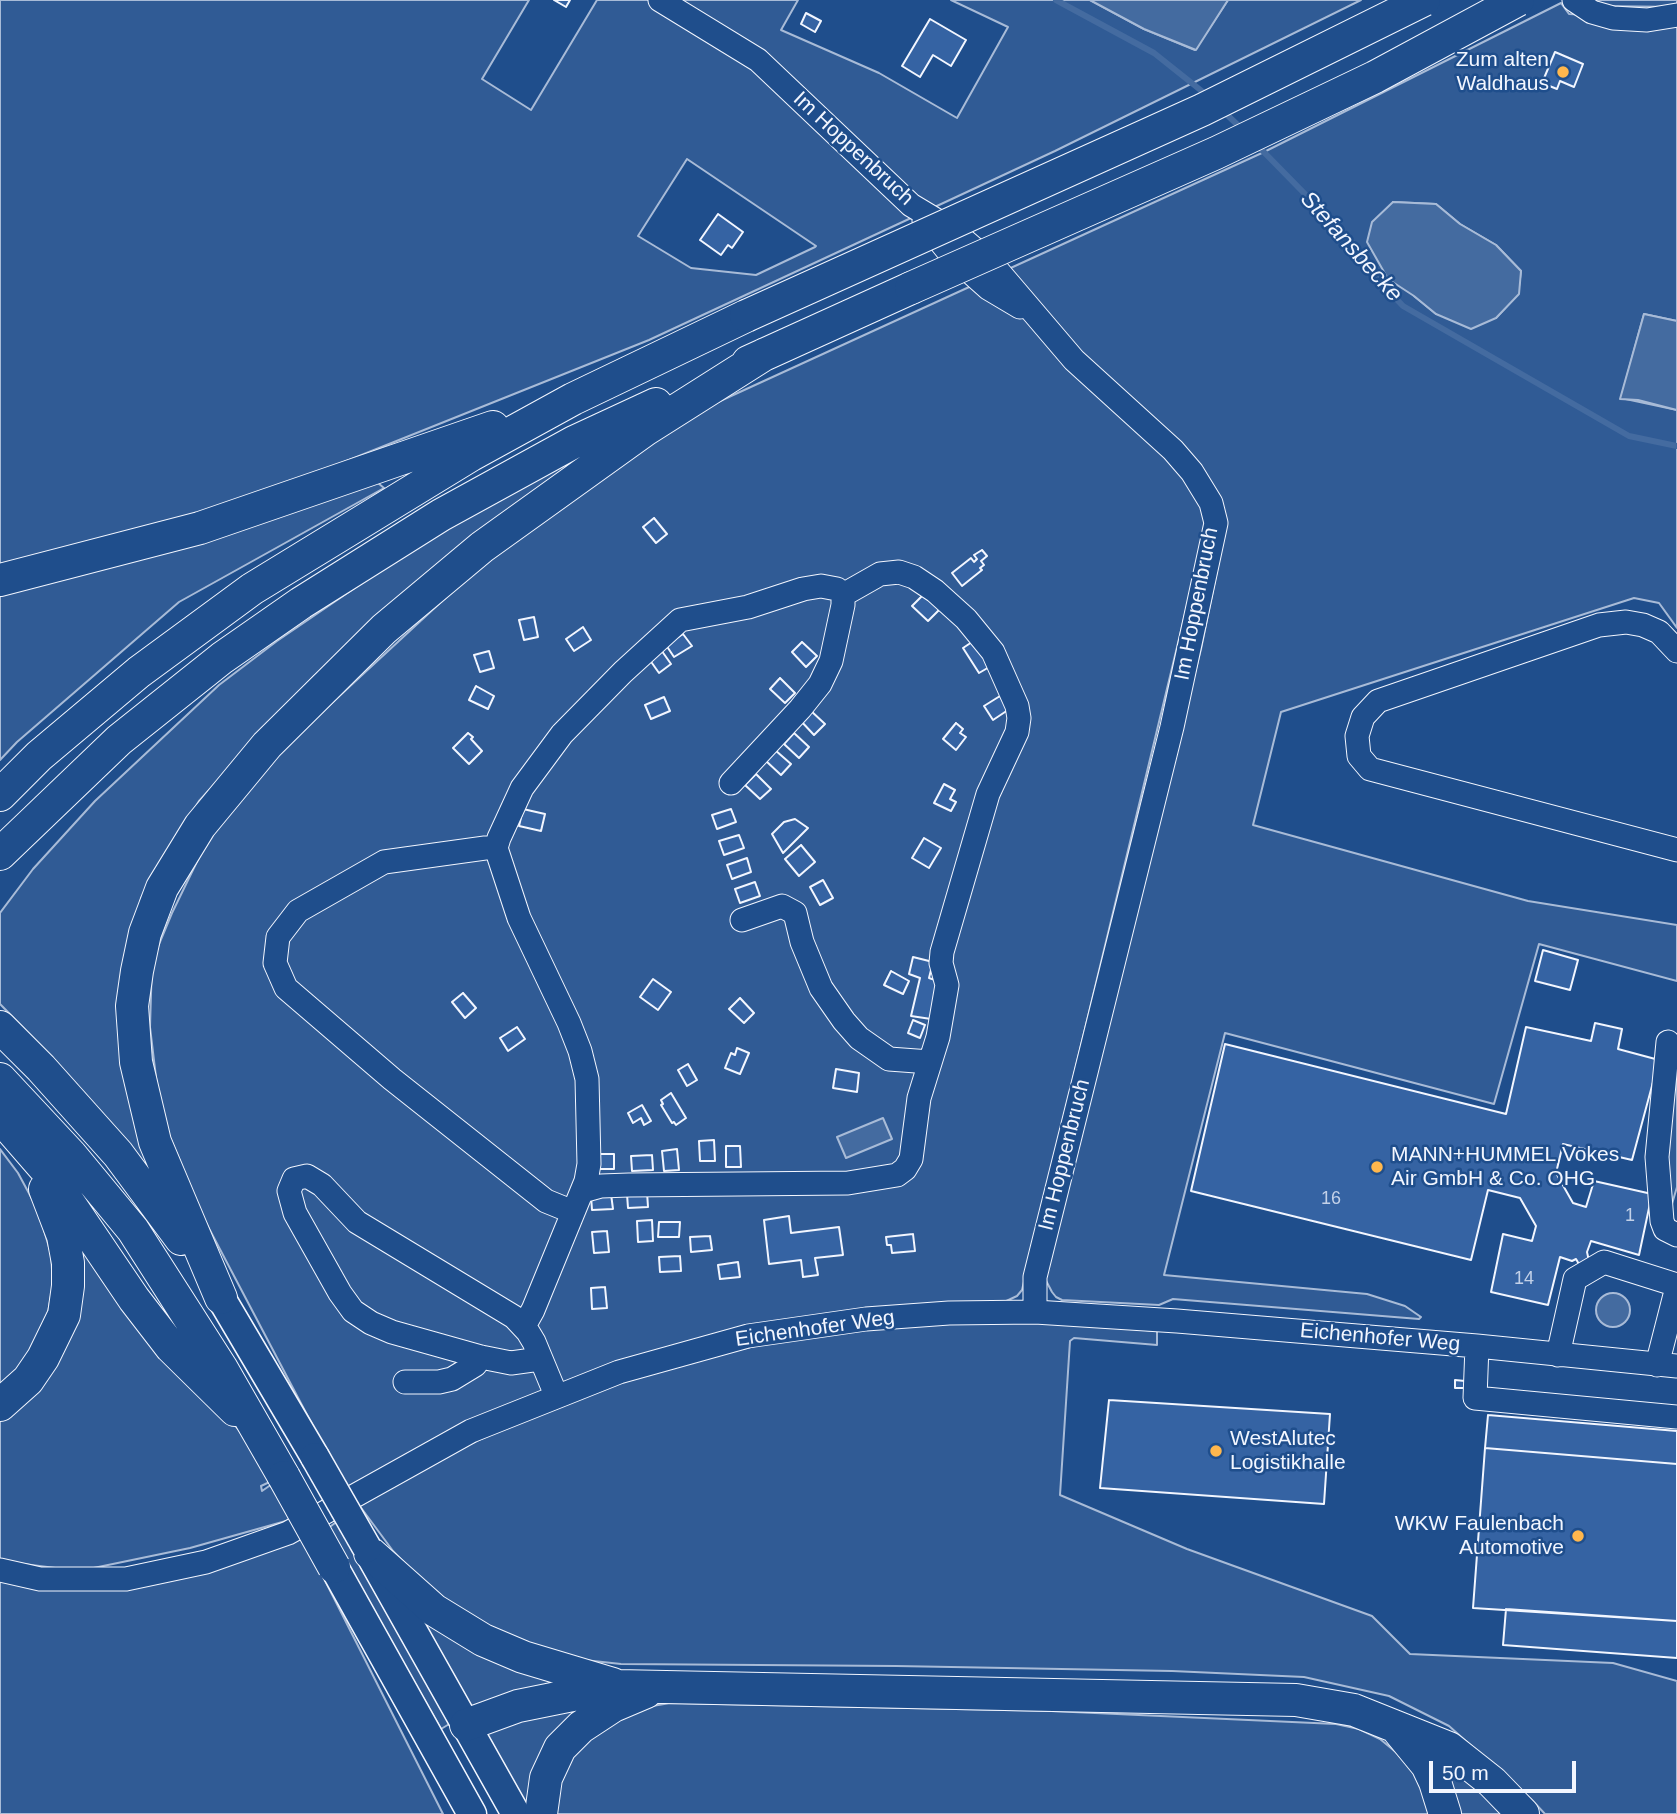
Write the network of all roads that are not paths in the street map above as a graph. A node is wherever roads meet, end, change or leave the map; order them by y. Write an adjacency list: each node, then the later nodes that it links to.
1 (660, 0): 27 (street, Im Hoppenbruch)
2 (1424, 0): 7 (highway, bridge)
3 (1518, 0): 6 (highway, bridge)
4 (1574, 0): 5 (street)
5 (1677, 15)
6 (765, 354): 15 (highway); 26 (highway)
7 (573, 399): 8 (highway); 12 (highway)
8 (0, 580)
9 (843, 595): 11 (street); 13 (street); 19 (street)
10 (1677, 651): 14 (street)
11 (731, 783)
12 (0, 795)
13 (496, 848): 22 (street); 23 (street)
14 (1677, 850)
15 (0, 854)
16 (743, 920): 19 (street)
17 (0, 1027): 26 (highway)
18 (1668, 1042): 24 (street)
19 (930, 1062): 22 (street)
20 (0, 1079): 38 (highway)
21 (8, 1126): 36 (highway); 38 (highway)
22 (583, 1191): 23 (street)
23 (573, 1212): 28 (street)
24 (1677, 1235)
25 (1677, 1286): 30 (street); 33 (street)
26 (221, 1298): 39 (main road, bridge)
27 (1035, 1312): 29 (street, Eichenhofer Weg); 35 (street, Eichenhofer Weg)
28 (524, 1326): 31 (street); 32 (street)
29 (1478, 1346): 30 (street, Eichenhofer Weg); 37 (street)
30 (1558, 1355): 33 (street, Eichenhofer Weg)
31 (481, 1356): 32 (street); 34 (street)
32 (540, 1359): 35 (street)
33 (1667, 1366)
34 (405, 1381)
35 (556, 1395): 41 (street, Eichenhofer Weg)
36 (0, 1405)
37 (1677, 1417)
38 (261, 1436): 40 (highway, bridge)
39 (368, 1551): 42 (highway); 45 (main road)
40 (334, 1567): 46 (main road)
41 (0, 1570)
42 (617, 1686): 43 (highway); 45 (highway)
43 (657, 1687): 44 (highway); 49 (highway)
44 (1390, 1723): 50 (highway); 51 (highway)
45 (466, 1725): 46 (main road); 48 (main road)
46 (438, 1753): 47 (main road)
47 (472, 1814)
48 (516, 1814)
49 (541, 1814)
50 (1445, 1814)
51 (1523, 1814)

